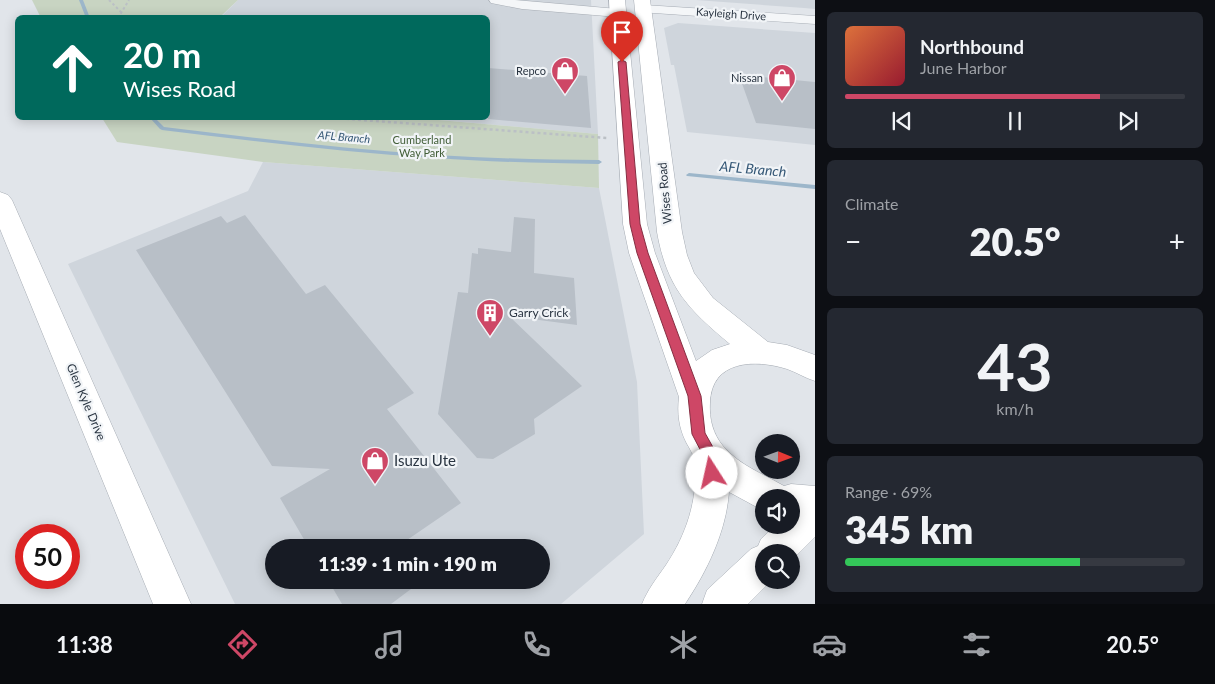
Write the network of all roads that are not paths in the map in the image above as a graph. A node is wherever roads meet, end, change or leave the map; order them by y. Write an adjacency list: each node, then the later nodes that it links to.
1 (495, 0): 4 (street)
2 (543, 0): 4 (street)
3 (643, 5): 4 (main road); 5 (street, Kayleigh Drive); 7 (main road, Wises Road)
4 (618, 6): 9 (main road)
5 (815, 20)
6 (0, 200): 17 (main road, Glen Kyle Drive)
7 (759, 351): 8 (main road); 9 (main road)
8 (815, 368)
9 (694, 396): 10 (main road)
10 (712, 458): 11 (main road); 18 (main road)
11 (756, 489)
12 (800, 501): 13 (main road)
13 (815, 503)
14 (815, 512): 15 (main road)
15 (782, 544)
16 (755, 571): 19 (main road)
17 (172, 604)
18 (662, 604)
19 (721, 604)

